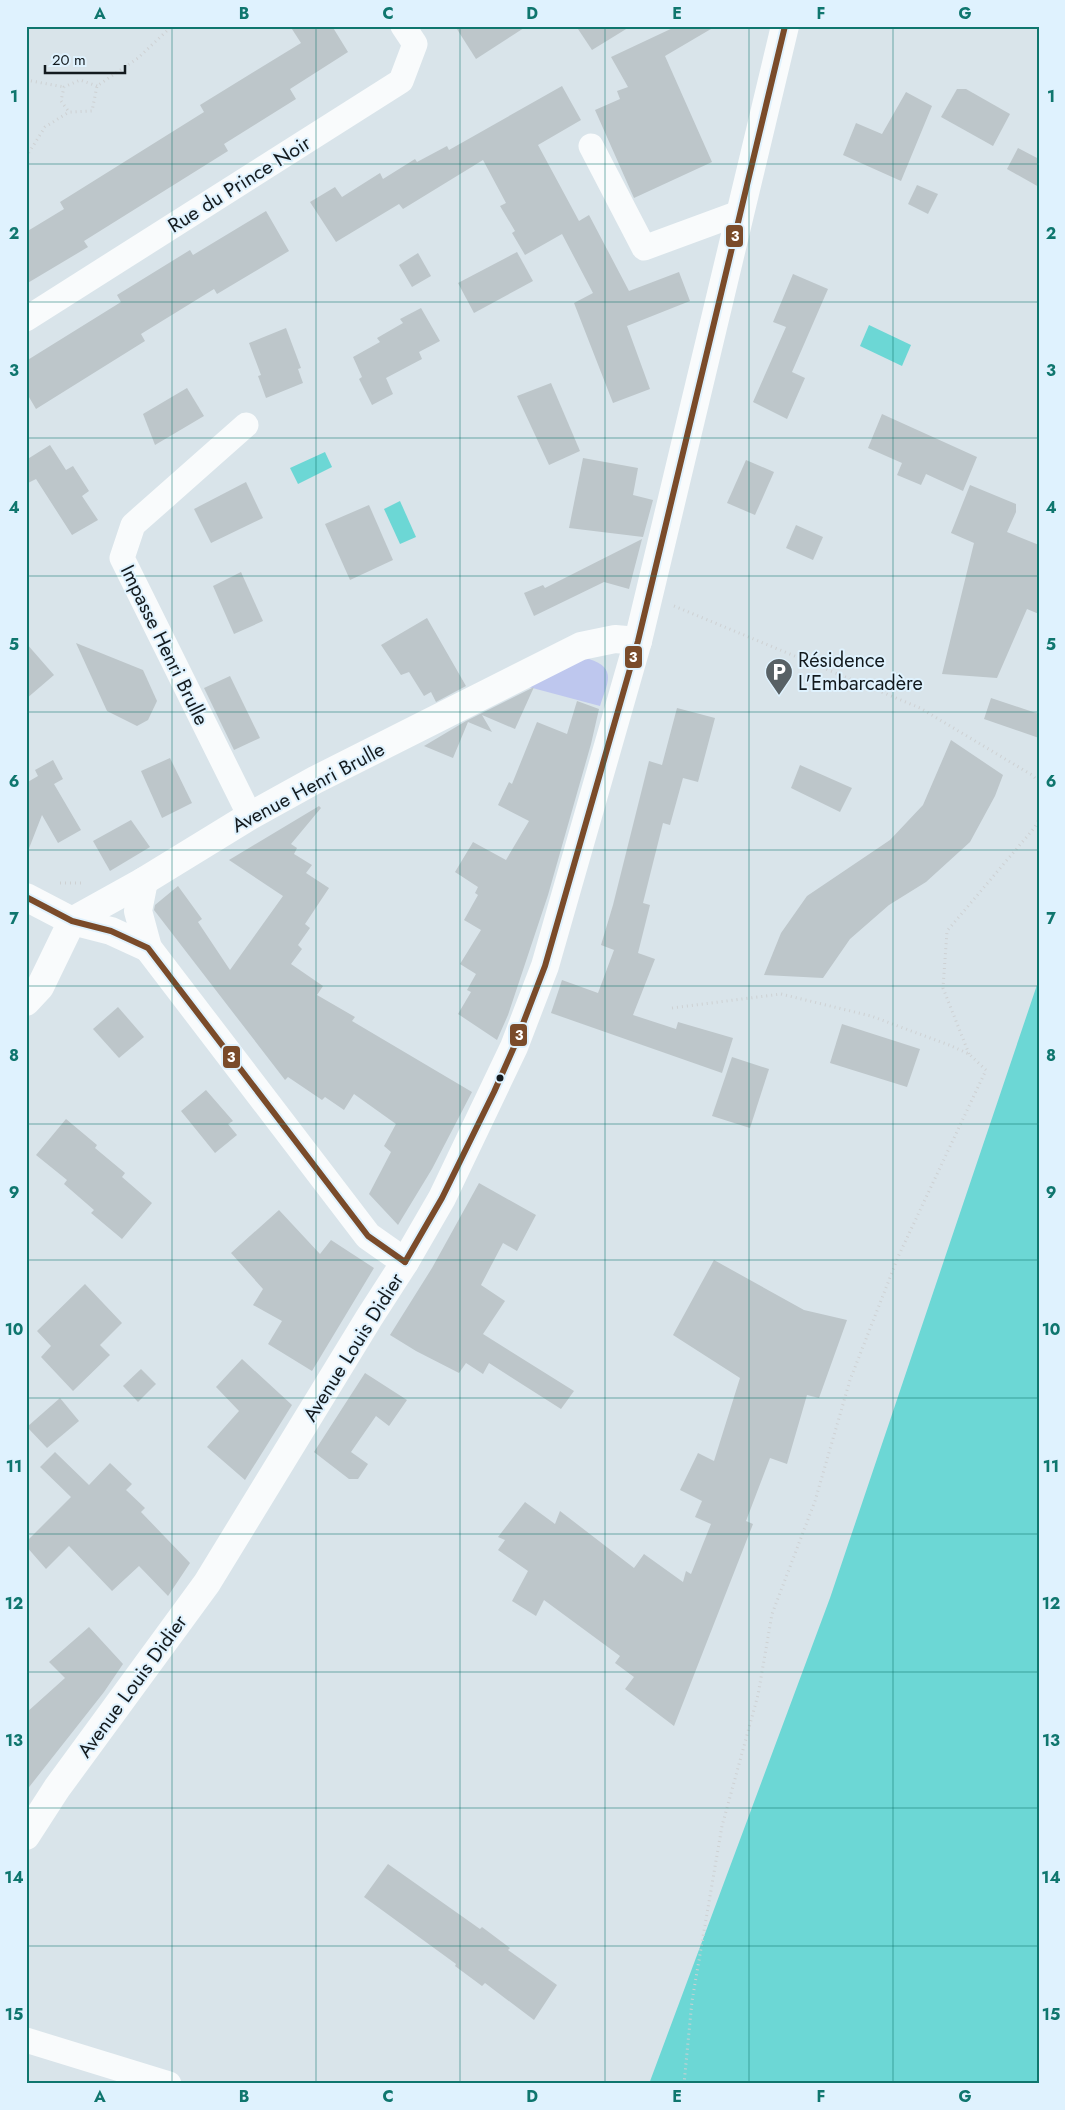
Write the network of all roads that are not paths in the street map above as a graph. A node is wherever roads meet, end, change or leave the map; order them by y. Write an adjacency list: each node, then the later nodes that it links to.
1 (403, 26): 5 (street, Rue du Prince Noir)
2 (785, 26): 4 (main road, Avenue Louis Didier)
3 (591, 146): 4 (street)
4 (740, 213): 7 (main road, Avenue Louis Didier)
5 (26, 319)
6 (246, 425): 8 (street, Impasse Henri Brulle)
7 (638, 641): 8 (main road, Avenue Henri Brulle); 14 (main road, Avenue Louis Didier)
8 (250, 816): 9 (main road, Avenue Henri Brulle)
9 (144, 882): 11 (main road, Avenue Henri Brulle); 12 (main road)
10 (26, 897): 11 (main road)
11 (72, 922): 12 (main road); 13 (main road)
12 (148, 948): 14 (main road)
13 (26, 1002)
14 (405, 1262): 15 (main road, Avenue Louis Didier)
15 (26, 1836)
16 (26, 2040): 17 (street)
17 (169, 2084)

